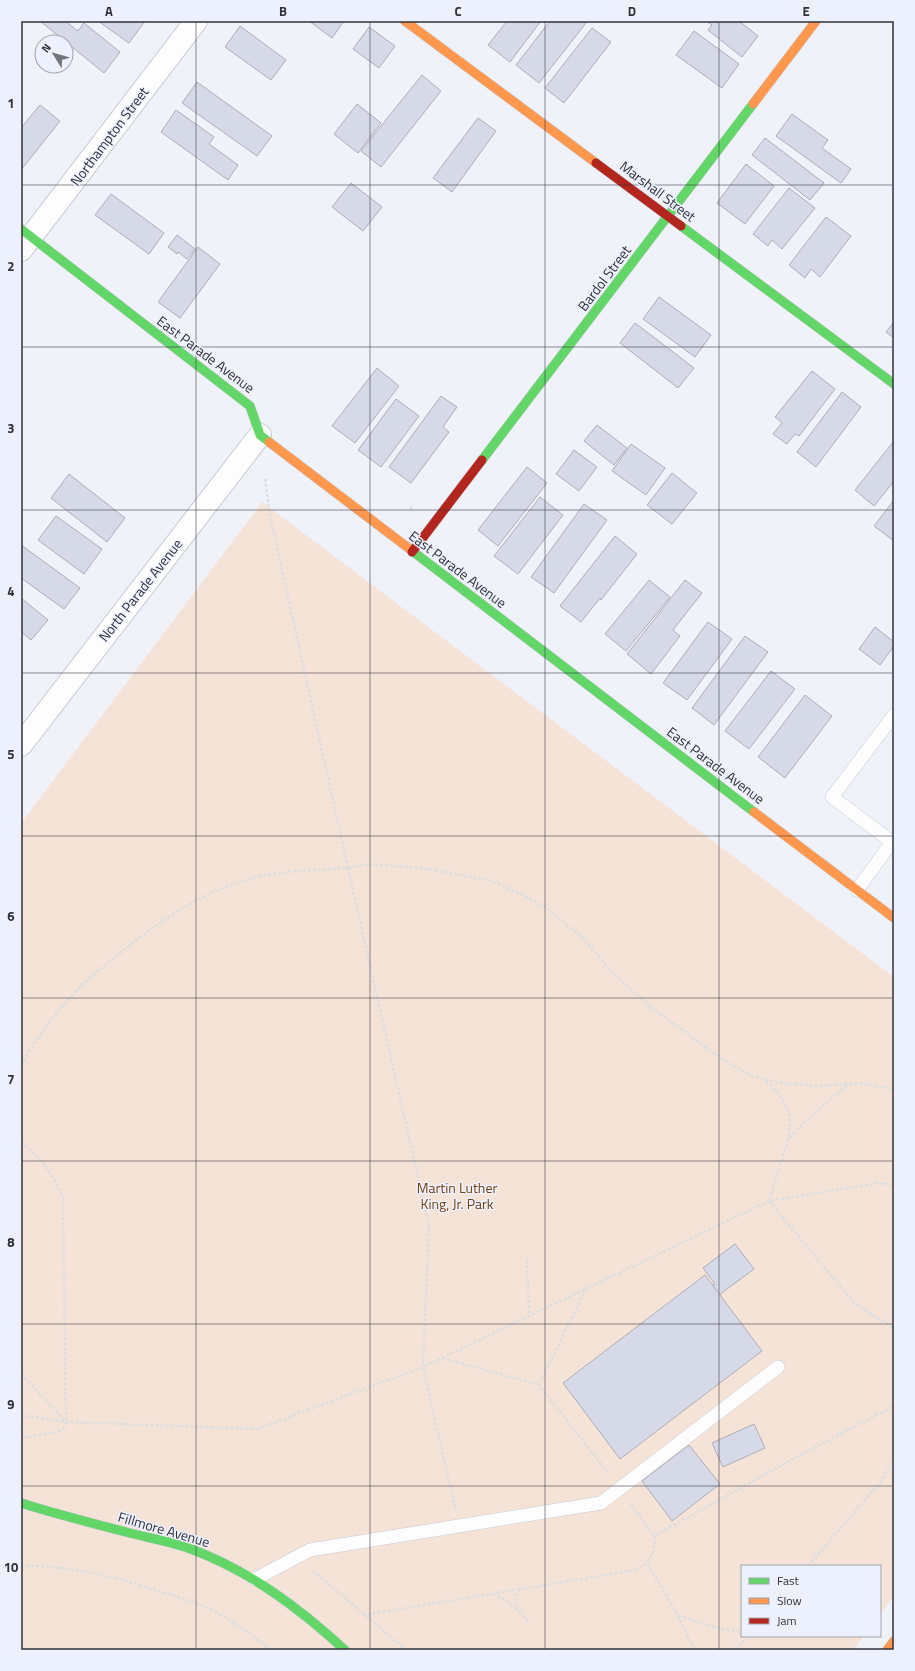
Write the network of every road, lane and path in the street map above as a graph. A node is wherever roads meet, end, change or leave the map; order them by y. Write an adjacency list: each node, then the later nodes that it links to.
1 (196, 21): 5 (street, Northampton Street)
2 (405, 21): 4 (street, Marshall Street)
3 (816, 21): 4 (street, Bardol Street)
4 (668, 217): 6 (street, Marshall Street); 9 (street, Bardol Street)
5 (24, 239): 7 (street, East Parade Avenue)
6 (894, 384)
7 (260, 435): 9 (street, East Parade Avenue); 11 (street, North Parade Avenue)
8 (265, 479): 13 (path)
9 (412, 552): 14 (street, East Parade Avenue)
10 (894, 715): 12 (lane)
11 (21, 745)
12 (893, 841): 14 (lane)
13 (348, 868): 16 (path); 17 (path); 29 (path)
14 (857, 890): 15 (street, East Parade Avenue)
15 (894, 918)
16 (21, 1065)
17 (766, 1080): 18 (path); 20 (path)
18 (847, 1085): 19 (path); 20 (path)
19 (894, 1089)
20 (788, 1140): 23 (path)
21 (21, 1142): 35 (path)
22 (894, 1185): 23 (path)
23 (769, 1201): 25 (path); 27 (path)
24 (527, 1260): 26 (path)
25 (587, 1288): 26 (path); 32 (path)
26 (529, 1316): 28 (path)
27 (894, 1328)
28 (442, 1358): 29 (path); 32 (path)
29 (423, 1367): 35 (path); 40 (path)
30 (778, 1367): 38 (lane)
31 (21, 1374): 35 (path)
32 (539, 1385): 38 (path)
33 (894, 1406): 41 (path)
34 (21, 1415): 35 (path)
35 (66, 1422): 36 (path)
36 (21, 1438)
37 (894, 1458): 44 (path)
38 (620, 1488): 40 (lane); 41 (path)
39 (21, 1503): 46 (street, Fillmore Avenue)
40 (458, 1526): 42 (lane)
41 (654, 1536): 43 (path)
42 (297, 1557): 46 (lane); 50 (path)
43 (647, 1563): 47 (path); 51 (path)
44 (809, 1565)
45 (21, 1566): 56 (path)
46 (255, 1580): 57 (street, Fillmore Avenue)
47 (520, 1589): 48 (path); 49 (path)
48 (493, 1594): 49 (path); 50 (path)
49 (516, 1608): 52 (path)
50 (363, 1614): 58 (path)
51 (678, 1615): 53 (path); 59 (path)
52 (529, 1623)
53 (741, 1632)
54 (747, 1637): 60 (path)
55 (894, 1641): 61 (street)
56 (271, 1650)
57 (345, 1650)
58 (406, 1650)
59 (694, 1650)
60 (735, 1650)
61 (887, 1650)

